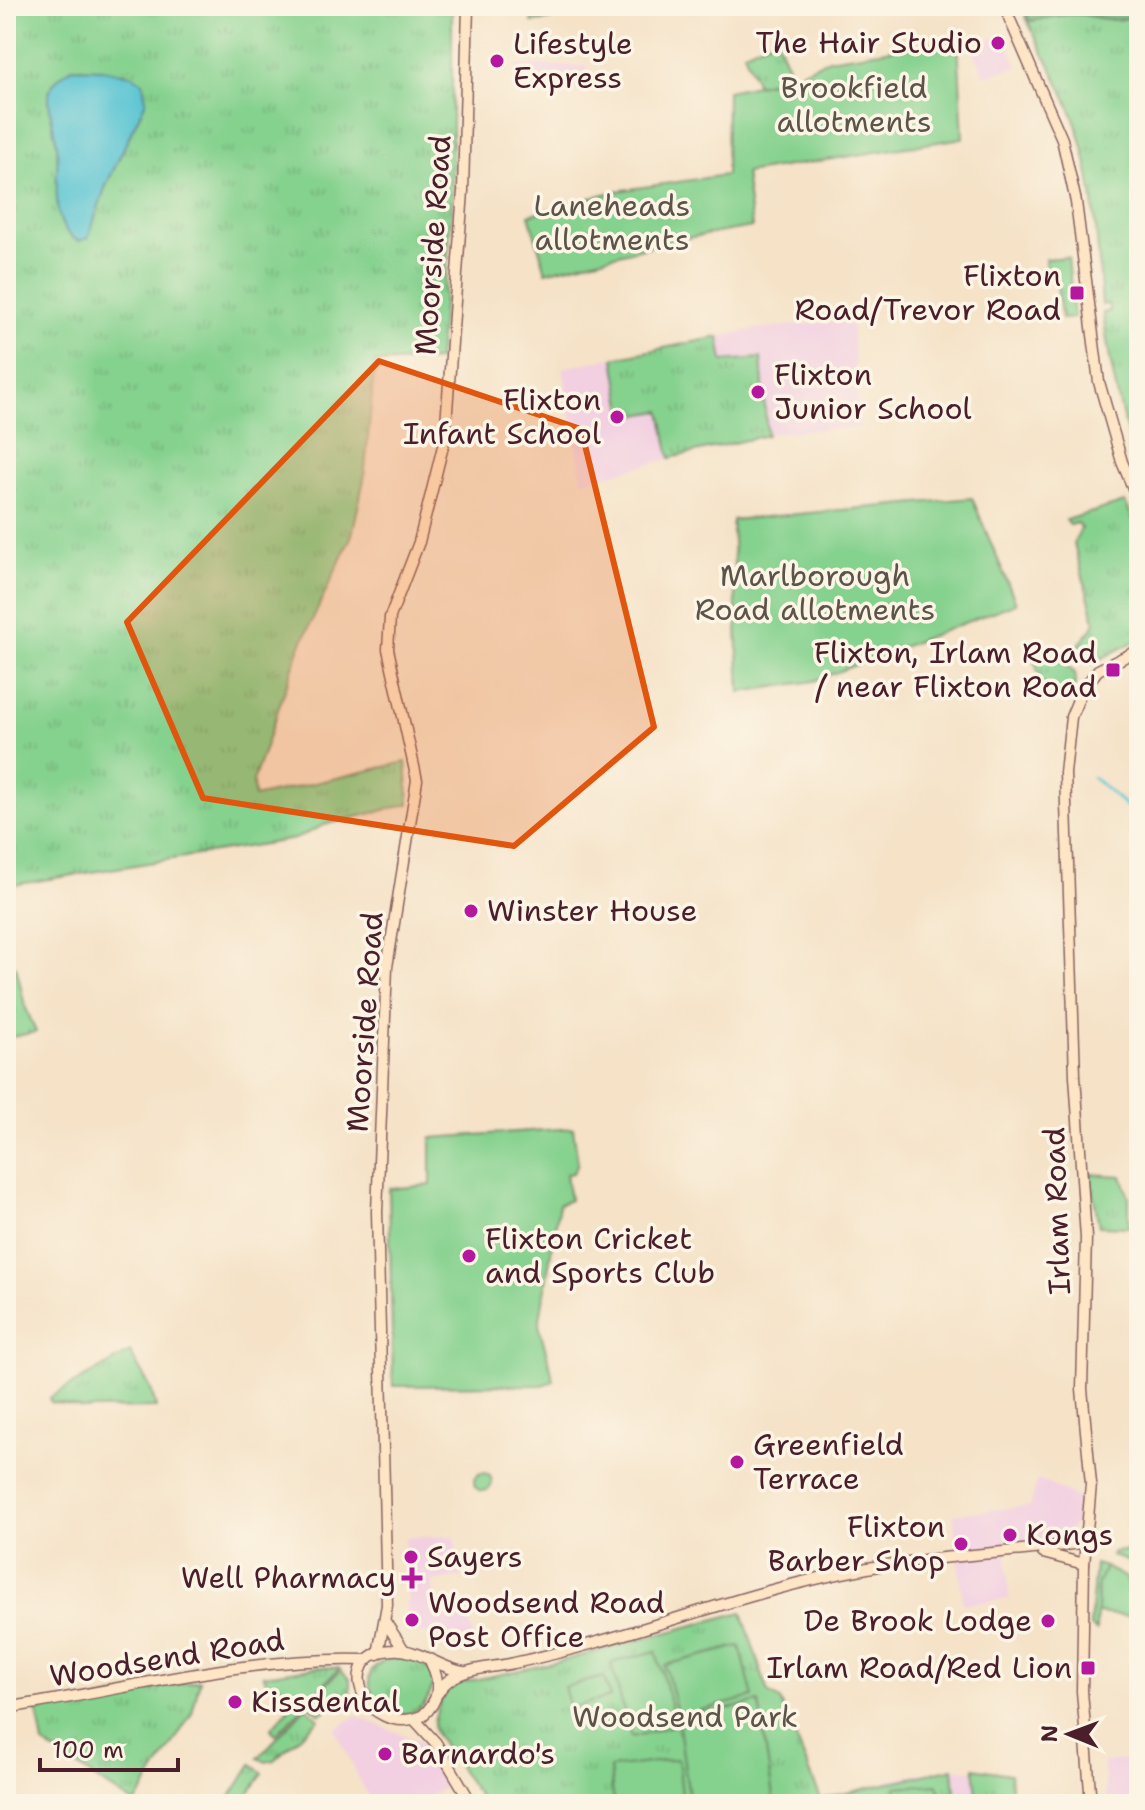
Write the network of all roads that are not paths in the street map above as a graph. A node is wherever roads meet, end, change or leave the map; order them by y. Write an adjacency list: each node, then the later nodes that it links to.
1 (468, 6): 8 (street, Moorside Road)
2 (1004, 6): 3 (street)
3 (1139, 502)
4 (1139, 650): 5 (street, Irlam Road)
5 (1086, 1542): 6 (street); 7 (street, Irlam Road)
6 (1033, 1550): 7 (street); 14 (street)
7 (1084, 1564): 22 (street, Irlam Road)
8 (386, 1623): 9 (street); 10 (street, Moorside Road)
9 (404, 1650): 10 (street); 13 (street)
10 (378, 1654): 12 (street)
11 (336, 1659): 12 (street, Woodsend Road); 15 (street); 17 (street, Woodsend Road)
12 (367, 1660): 15 (street)
13 (431, 1663): 14 (street); 16 (street)
14 (465, 1672): 16 (street)
15 (358, 1682): 19 (street)
16 (438, 1693): 18 (street)
17 (6, 1708)
18 (428, 1711): 19 (street); 20 (street)
19 (414, 1719): 20 (street)
20 (429, 1735): 21 (street)
21 (472, 1804)
22 (1091, 1804)

